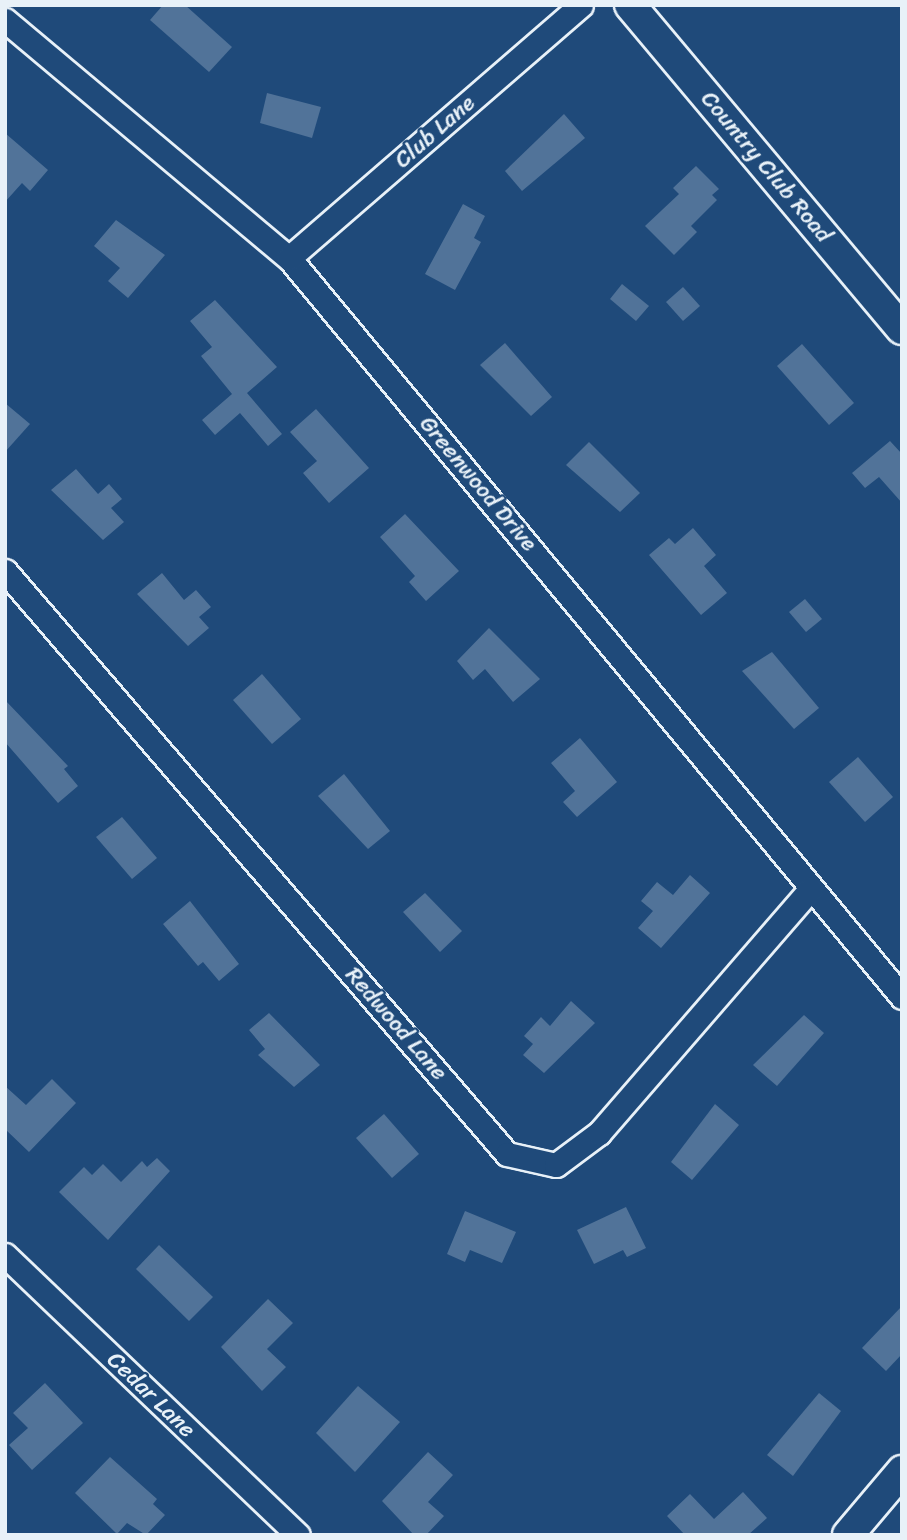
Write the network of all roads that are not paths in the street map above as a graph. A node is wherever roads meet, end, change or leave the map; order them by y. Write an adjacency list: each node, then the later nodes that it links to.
1 (581, 5): 4 (street, Club Lane)
2 (630, 5): 5 (street, Country Club Road)
3 (5, 20): 4 (street, Greenwood Drive)
4 (289, 258): 7 (street, Greenwood Drive)
5 (902, 329)
6 (5, 571): 7 (street, Redwood Lane)
7 (810, 889): 8 (street, Greenwood Drive)
8 (902, 997)
9 (5, 1255): 11 (street, Cedar Lane)
10 (902, 1471): 12 (street)
11 (298, 1535)
12 (848, 1535)

